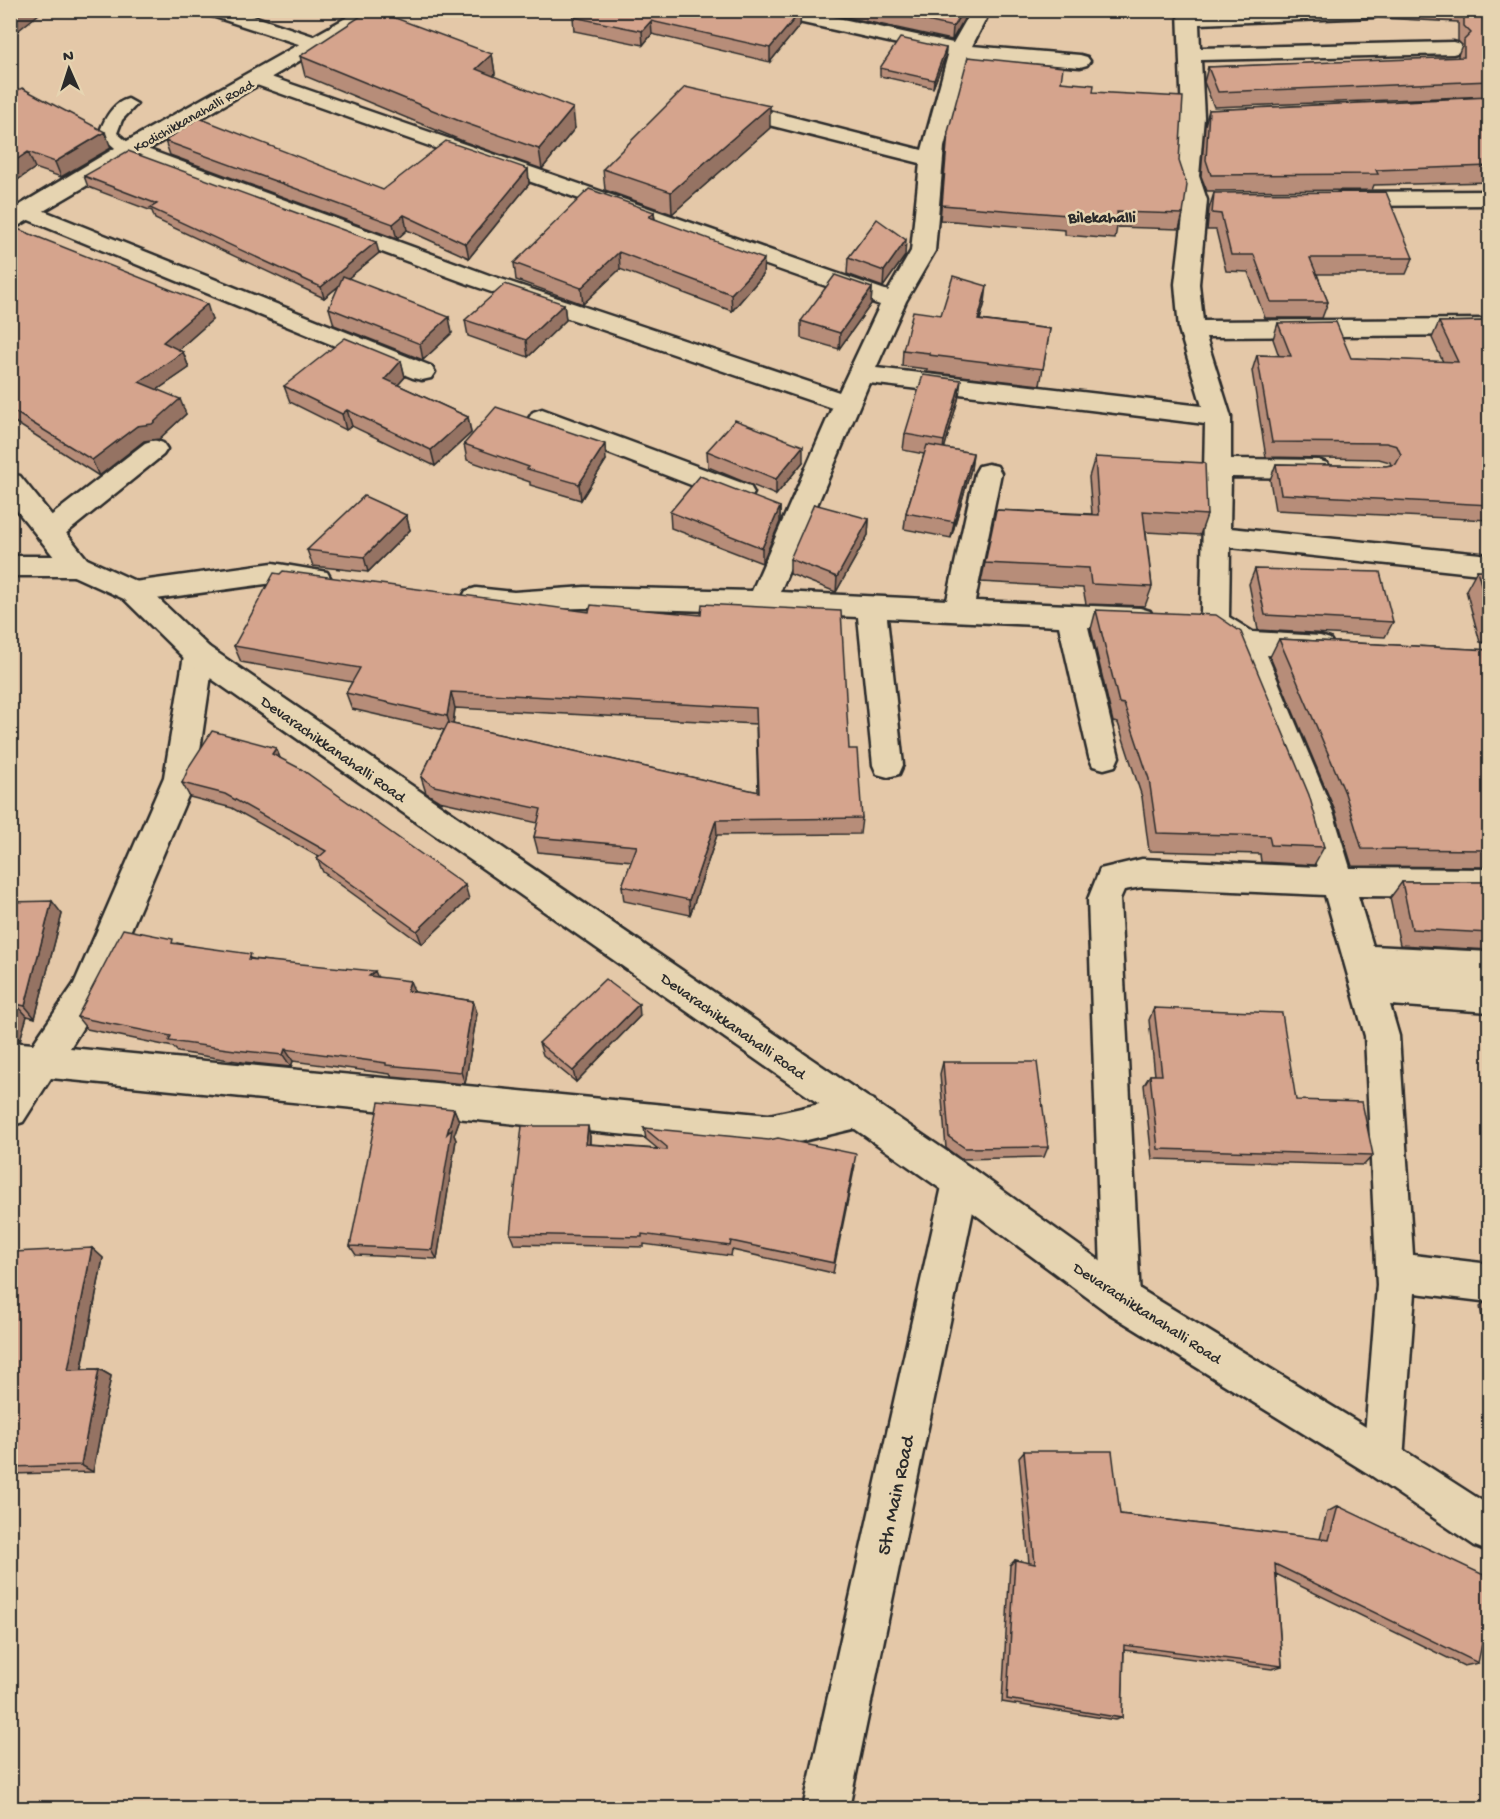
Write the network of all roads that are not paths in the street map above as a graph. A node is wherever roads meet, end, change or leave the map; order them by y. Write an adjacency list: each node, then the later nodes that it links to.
1 (213, 10): 7 (street)
2 (376, 10): 7 (street, Kodichikkanahalli Road)
3 (771, 10): 9 (street)
4 (1374, 11): 5 (street)
5 (1189, 14): 10 (street)
6 (976, 19): 9 (street)
7 (318, 44): 12 (street, Kodichikkanahalli Road)
8 (1453, 48): 10 (street)
9 (959, 51): 11 (street); 16 (street)
10 (1191, 54): 22 (street)
11 (1080, 61)
12 (258, 79): 15 (street, Kodichikkanahalli Road); 20 (street)
13 (128, 104): 15 (lane)
14 (753, 114): 16 (street)
15 (128, 150): 19 (street, Kodichikkanahalli Road); 25 (street)
16 (932, 159): 20 (street)
17 (1490, 198): 18 (street)
18 (1320, 200)
19 (19, 216): 23 (street)
20 (894, 301): 24 (street)
21 (1490, 327): 22 (street)
22 (1191, 328): 26 (street)
23 (422, 372)
24 (860, 374): 25 (street); 26 (street)
25 (847, 404): 33 (street)
26 (1218, 417): 29 (street)
27 (542, 418): 33 (street)
28 (154, 449): 34 (street)
29 (1217, 468): 30 (street); 35 (street)
30 (1345, 470)
31 (988, 473): 44 (street)
32 (10, 483): 34 (street, Devarachikkanahalli Road)
33 (780, 509): 42 (street)
34 (49, 532): 38 (street, Devarachikkanahalli Road)
35 (1217, 536): 36 (street); 46 (street)
36 (1490, 565)
37 (10, 566): 38 (street)
38 (77, 566): 40 (street, Devarachikkanahalli Road)
39 (342, 582): 40 (street)
40 (134, 592): 49 (street, Devarachikkanahalli Road)
41 (445, 595): 42 (street)
42 (762, 602): 43 (street)
43 (871, 608): 44 (street); 51 (street)
44 (959, 611): 45 (street)
45 (1071, 616): 46 (street); 50 (street)
46 (1215, 622): 47 (street)
47 (1248, 643): 48 (street); 52 (street)
48 (1351, 648)
49 (199, 655): 57 (street); 59 (street, Devarachikkanahalli Road)
50 (1104, 757)
51 (888, 765)
52 (1338, 882): 53 (street); 55 (street); 63 (street)
53 (1490, 883)
54 (1490, 967): 55 (street)
55 (1364, 974): 56 (street); 61 (street)
56 (1490, 997)
57 (26, 1059): 58 (street); 59 (street)
58 (10, 1110)
59 (861, 1112): 60 (street, Devarachikkanahalli Road)
60 (962, 1182): 63 (street, Devarachikkanahalli Road); 66 (street, 5th Main Road)
61 (1395, 1272): 62 (street); 64 (street)
62 (1490, 1283)
63 (1121, 1299): 64 (street, Devarachikkanahalli Road)
64 (1383, 1460): 65 (street, Devarachikkanahalli Road)
65 (1490, 1531)
66 (826, 1809)

